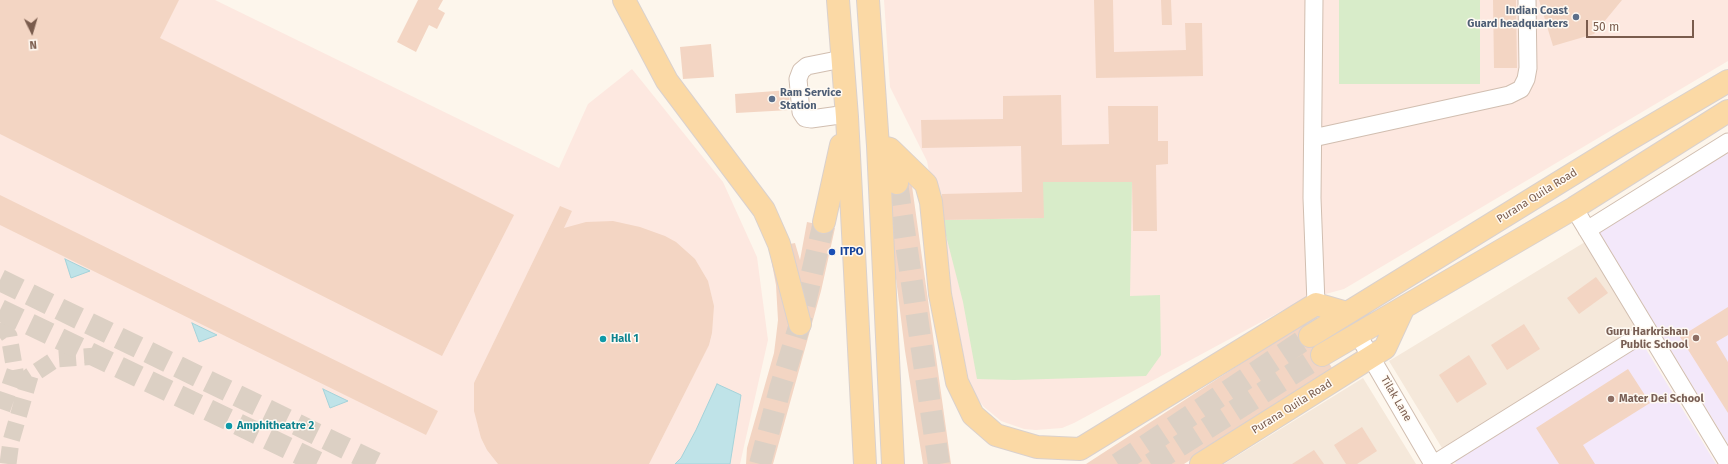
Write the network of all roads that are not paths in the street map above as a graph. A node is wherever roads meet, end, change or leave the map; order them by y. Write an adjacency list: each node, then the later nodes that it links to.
1 (624, 0): 20 (main road)
2 (838, 0): 6 (main road)
3 (868, 0): 12 (main road)
4 (1314, 0): 10 (street)
5 (1527, 0): 10 (street)
6 (842, 59): 9 (main road); 9 (street)
7 (1728, 81): 19 (main road, Purana Quila Road)
8 (1728, 112): 14 (main road)
9 (847, 116): 15 (main road); 29 (main road)
10 (1313, 138): 17 (street)
11 (1728, 142): 16 (street)
12 (878, 146): 13 (main road); 26 (main road); 27 (main road)
13 (897, 182)
14 (1574, 208): 16 (street); 18 (main road)
15 (824, 222)
16 (1587, 230): 21 (street)
17 (1316, 304): 19 (main road); 27 (main road)
18 (1403, 309): 22 (main road); 25 (main road, Purana Quila Road)
19 (1347, 313): 23 (main road, Purana Quila Road)
20 (800, 324)
21 (1647, 331): 28 (street); 34 (street)
22 (1358, 335): 24 (main road); 25 (street, Tilak Lane)
23 (1310, 336)
24 (1322, 355)
25 (1371, 357): 33 (main road, Purana Quila Road); 34 (street, Tilak Lane)
26 (891, 442): 30 (main road); 31 (main road)
27 (1080, 449): 32 (main road)
28 (1728, 463)
29 (866, 464)
30 (887, 464)
31 (893, 464)
32 (1058, 464)
33 (1201, 464)
34 (1434, 464)

